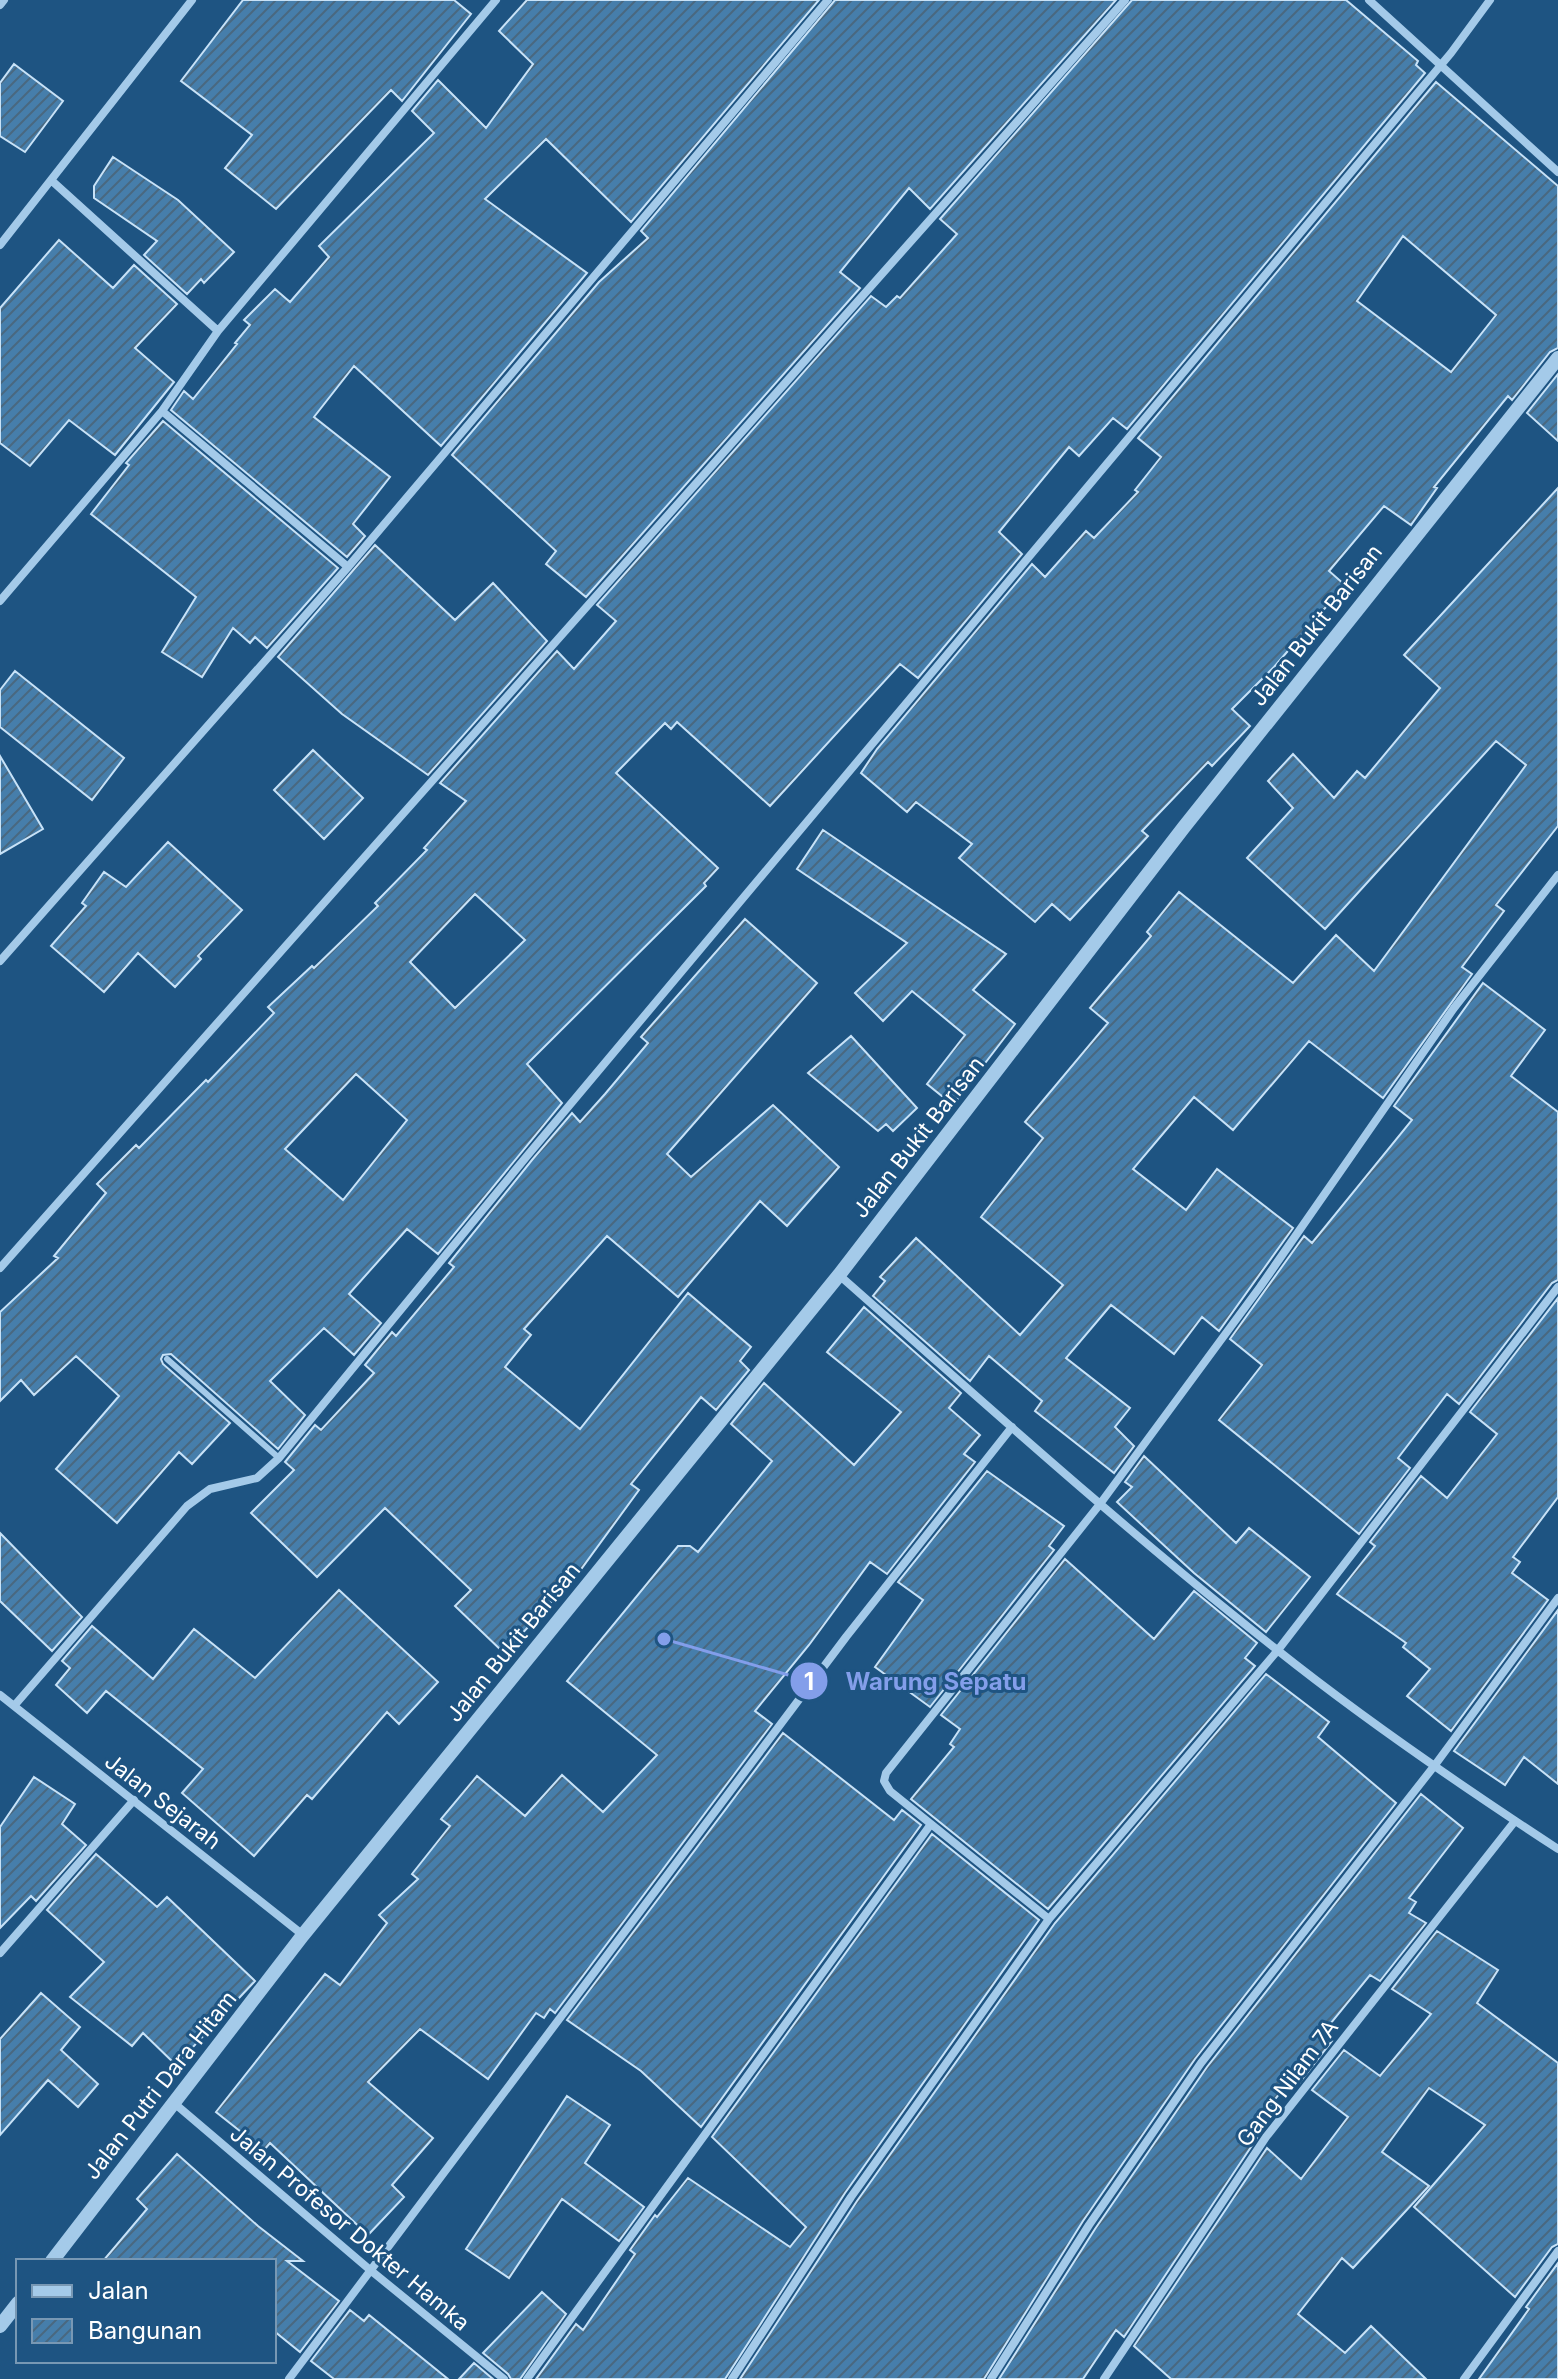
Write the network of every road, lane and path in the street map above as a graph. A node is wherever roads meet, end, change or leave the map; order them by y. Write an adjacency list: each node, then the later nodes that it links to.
1 (4, 0): 8 (street)
2 (192, 0): 11 (street)
3 (496, 0): 13 (street)
4 (828, 0): 16 (street)
5 (1125, 0): 20 (street)
6 (1369, 0): 9 (street)
7 (1490, 0): 9 (street)
8 (0, 5)
9 (1441, 66): 10 (street); 25 (street)
10 (1558, 172)
11 (51, 180): 12 (street); 13 (street)
12 (0, 245)
13 (218, 331): 15 (street)
14 (1558, 358): 21 (street, Jalan Bukit Barisan)
15 (162, 411): 16 (street); 17 (street)
16 (348, 567): 19 (street)
17 (0, 601)
18 (1558, 875): 26 (street)
19 (0, 961)
20 (0, 1268)
21 (839, 1275): 24 (street); 37 (street, Jalan Bukit Barisan)
22 (1558, 1287): 28 (street)
23 (167, 1359): 25 (lane)
24 (1012, 1427): 26 (street); 42 (street)
25 (279, 1458): 30 (street)
26 (1100, 1504): 28 (street); 34 (street)
27 (1558, 1598): 31 (street)
28 (1278, 1650): 31 (street); 36 (street)
29 (0, 1695): 30 (street, Jalan Sejarah)
30 (14, 1706): 32 (street, Jalan Sejarah)
31 (1435, 1765): 33 (street); 49 (street)
32 (134, 1800): 37 (street, Jalan Sejarah); 38 (street)
33 (1515, 1821): 35 (street); 50 (street, Gang Nilam 7A)
34 (931, 1824): 36 (street); 47 (street)
35 (1558, 1849)
36 (1049, 1919): 48 (street)
37 (303, 1935): 39 (street, Jalan Putri Dara Hitam)
38 (0, 1953)
39 (174, 2103): 41 (street, Jalan Putri Dara Hitam); 42 (street, Jalan Profesor Dokter Hamka)
40 (1558, 2251): 51 (street)
41 (54, 2259)
42 (369, 2269): 45 (street); 46 (street, Jalan Profesor Dokter Hamka)
43 (16, 2306): 44 (street)
44 (0, 2326)
45 (289, 2379)
46 (504, 2379)
47 (527, 2379)
48 (732, 2379)
49 (991, 2379)
50 (1104, 2379)
51 (1464, 2379)

